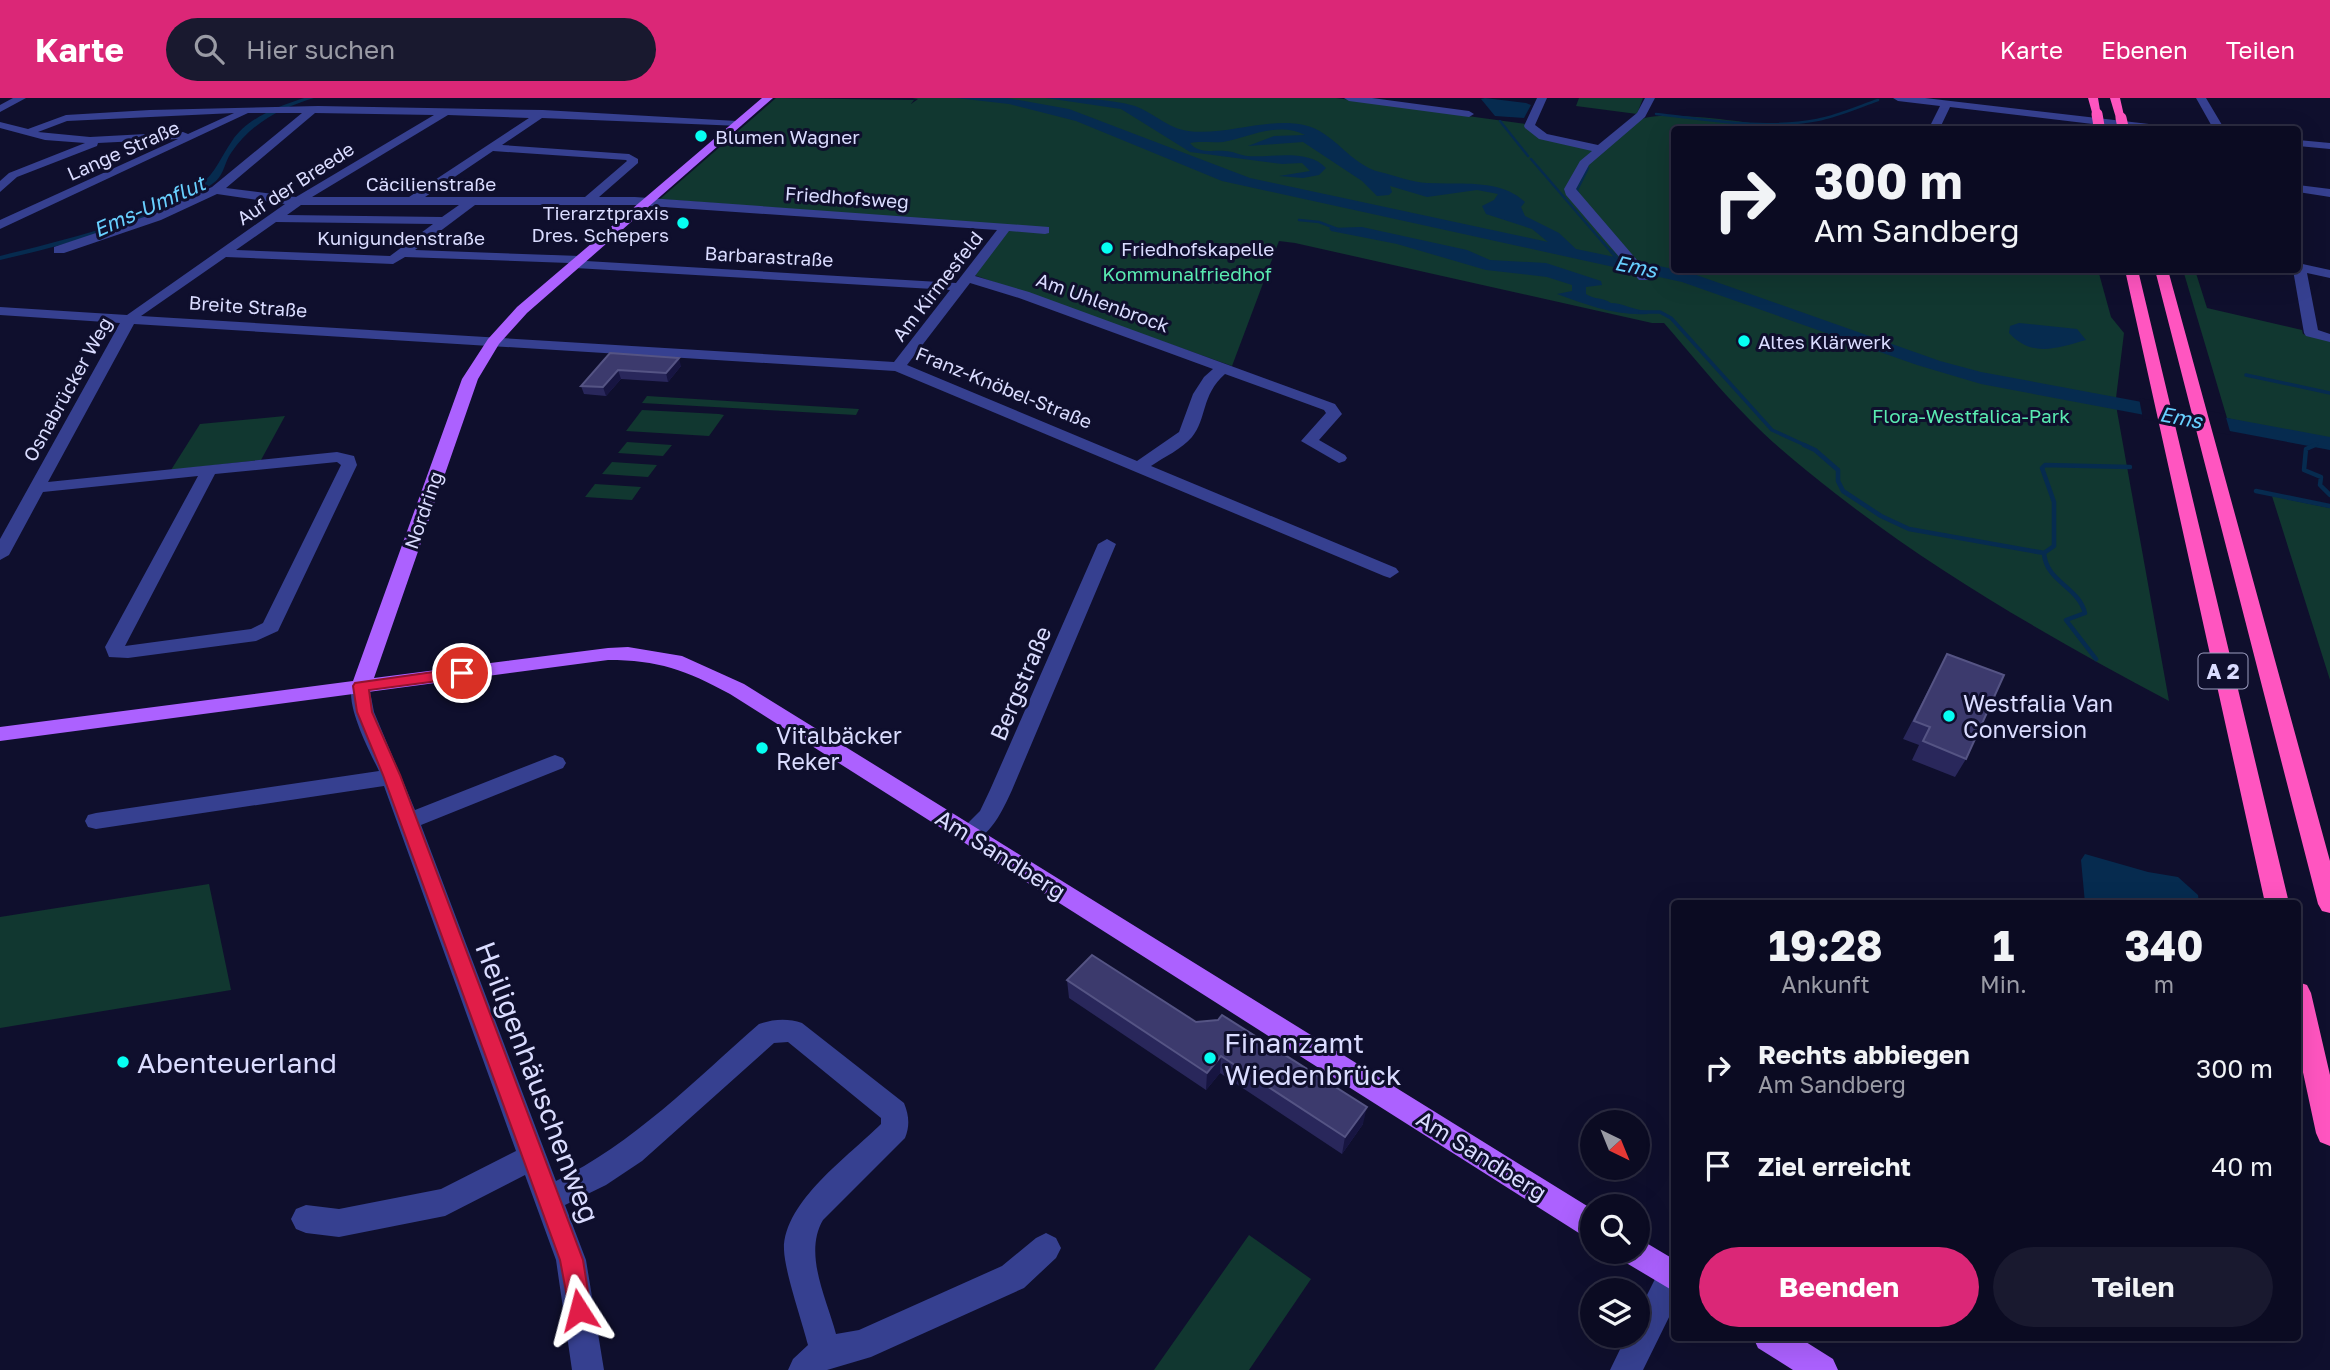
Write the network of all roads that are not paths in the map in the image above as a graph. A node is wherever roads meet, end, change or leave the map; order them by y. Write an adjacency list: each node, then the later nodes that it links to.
1 (21, 98): 14 (street)
2 (210, 98): 16 (street)
3 (292, 98): 12 (street)
4 (768, 98): 21 (main road, Nordring)
5 (1349, 98): 19 (street)
6 (1542, 98): 33 (street)
7 (1650, 98): 33 (street)
8 (1898, 98): 13 (street)
9 (2093, 98): 20 (highway)
10 (2115, 98): 23 (highway)
11 (2201, 98): 26 (street)
12 (251, 104): 15 (street); 16 (street); 27 (street, Lange Straße)
13 (1945, 104): 24 (street); 25 (street)
14 (0, 109)
15 (312, 110): 17 (street); 38 (street)
16 (208, 111): 28 (street)
17 (446, 112): 18 (street); 40 (street, Auf der Breede)
18 (543, 113): 21 (street); 32 (street)
19 (1469, 114)
20 (2098, 123)
21 (737, 124): 44 (main road, Nordring)
22 (0, 125): 28 (street)
23 (2122, 125)
24 (1935, 126)
25 (2140, 126)
26 (2218, 126)
27 (206, 132): 29 (street); 47 (street, Lange Straße)
28 (33, 133): 29 (street)
29 (98, 142): 35 (street)
30 (2301, 143): 31 (street)
31 (2330, 146)
32 (491, 148): 41 (street); 43 (street)
33 (1600, 149): 59 (street)
34 (0, 172): 35 (street)
35 (13, 175): 36 (street)
36 (0, 188)
37 (2301, 189): 39 (street)
38 (216, 190): 40 (street, Cäcilienstraße); 50 (street)
39 (2330, 193)
40 (298, 201): 41 (street, Cäcilienstraße); 45 (street, Auf der Breede)
41 (412, 201): 42 (street, Cäcilienstraße)
42 (472, 201): 43 (street, Cäcilienstraße); 46 (street)
43 (589, 201): 44 (street, Cäcilienstraße)
44 (647, 202): 48 (street, Friedhofsweg); 53 (main road, Nordring)
45 (274, 218): 46 (street); 51 (street, Auf der Breede)
46 (445, 221): 52 (street)
47 (0, 225)
48 (1005, 228): 49 (street, Friedhofsweg); 60 (street, Am Kirmesfeld)
49 (1045, 230)
50 (59, 250)
51 (223, 253): 52 (street, Kunigundenstraße); 61 (street, Auf der Breede)
52 (404, 253): 53 (street, Kunigundenstraße)
53 (578, 262): 60 (street, Barbarastraße); 66 (main road, Nordring)
54 (2301, 268): 58 (street)
55 (2133, 273): 83 (highway, A 2)
56 (2162, 273): 84 (highway, A 2)
57 (2299, 273): 65 (street)
58 (2330, 274)
59 (1644, 277)
60 (964, 283): 67 (street, Am Kirmesfeld); 68 (street, Am Uhlenbrock)
61 (167, 292): 62 (street); 64 (street, Auf der Breede)
62 (187, 293)
63 (0, 311): 64 (street, Breite Straße)
64 (131, 318): 66 (street, Breite Straße); 72 (street, Osnabrücker Weg)
65 (2330, 338)
66 (493, 342): 67 (street, Franz-Knöbel-Straße); 76 (main road, Nordring)
67 (898, 367): 70 (street, Franz-Knöbel-Straße)
68 (1223, 368): 69 (street, Am Uhlenbrock); 70 (street)
69 (1339, 458)
70 (1141, 466): 75 (street, Franz-Knöbel-Straße)
71 (209, 471): 71 (street); 72 (street)
72 (36, 488): 74 (street, Osnabrücker Weg)
73 (1107, 544): 82 (street, Bergstraße)
74 (0, 555)
75 (1390, 572)
76 (361, 686): 77 (main road); 79 (street, Heiligenhäuschenweg); 82 (main road, Am Sandberg)
77 (0, 734)
78 (555, 763): 81 (street)
79 (391, 775): 80 (street); 81 (street, Heiligenhäuschenweg)
80 (96, 821)
81 (409, 821): 87 (street, Heiligenhäuschenweg)
82 (968, 834): 89 (main road, Am Sandberg)
83 (2276, 900)
84 (2330, 904)
85 (2301, 1006): 86 (highway)
86 (2330, 1133)
87 (534, 1156): 88 (street, Heiligenhäuschenweg); 90 (street)
88 (550, 1198): 96 (street); 97 (street, Heiligenhäuschenweg)
89 (1580, 1217)
90 (306, 1219)
91 (1046, 1248): 96 (street)
92 (1650, 1261): 93 (main road)
93 (1671, 1275)
94 (1671, 1283): 98 (street)
95 (1775, 1341): 99 (main road)
96 (815, 1362)
97 (589, 1370)
98 (1626, 1370)
99 (1822, 1370)

